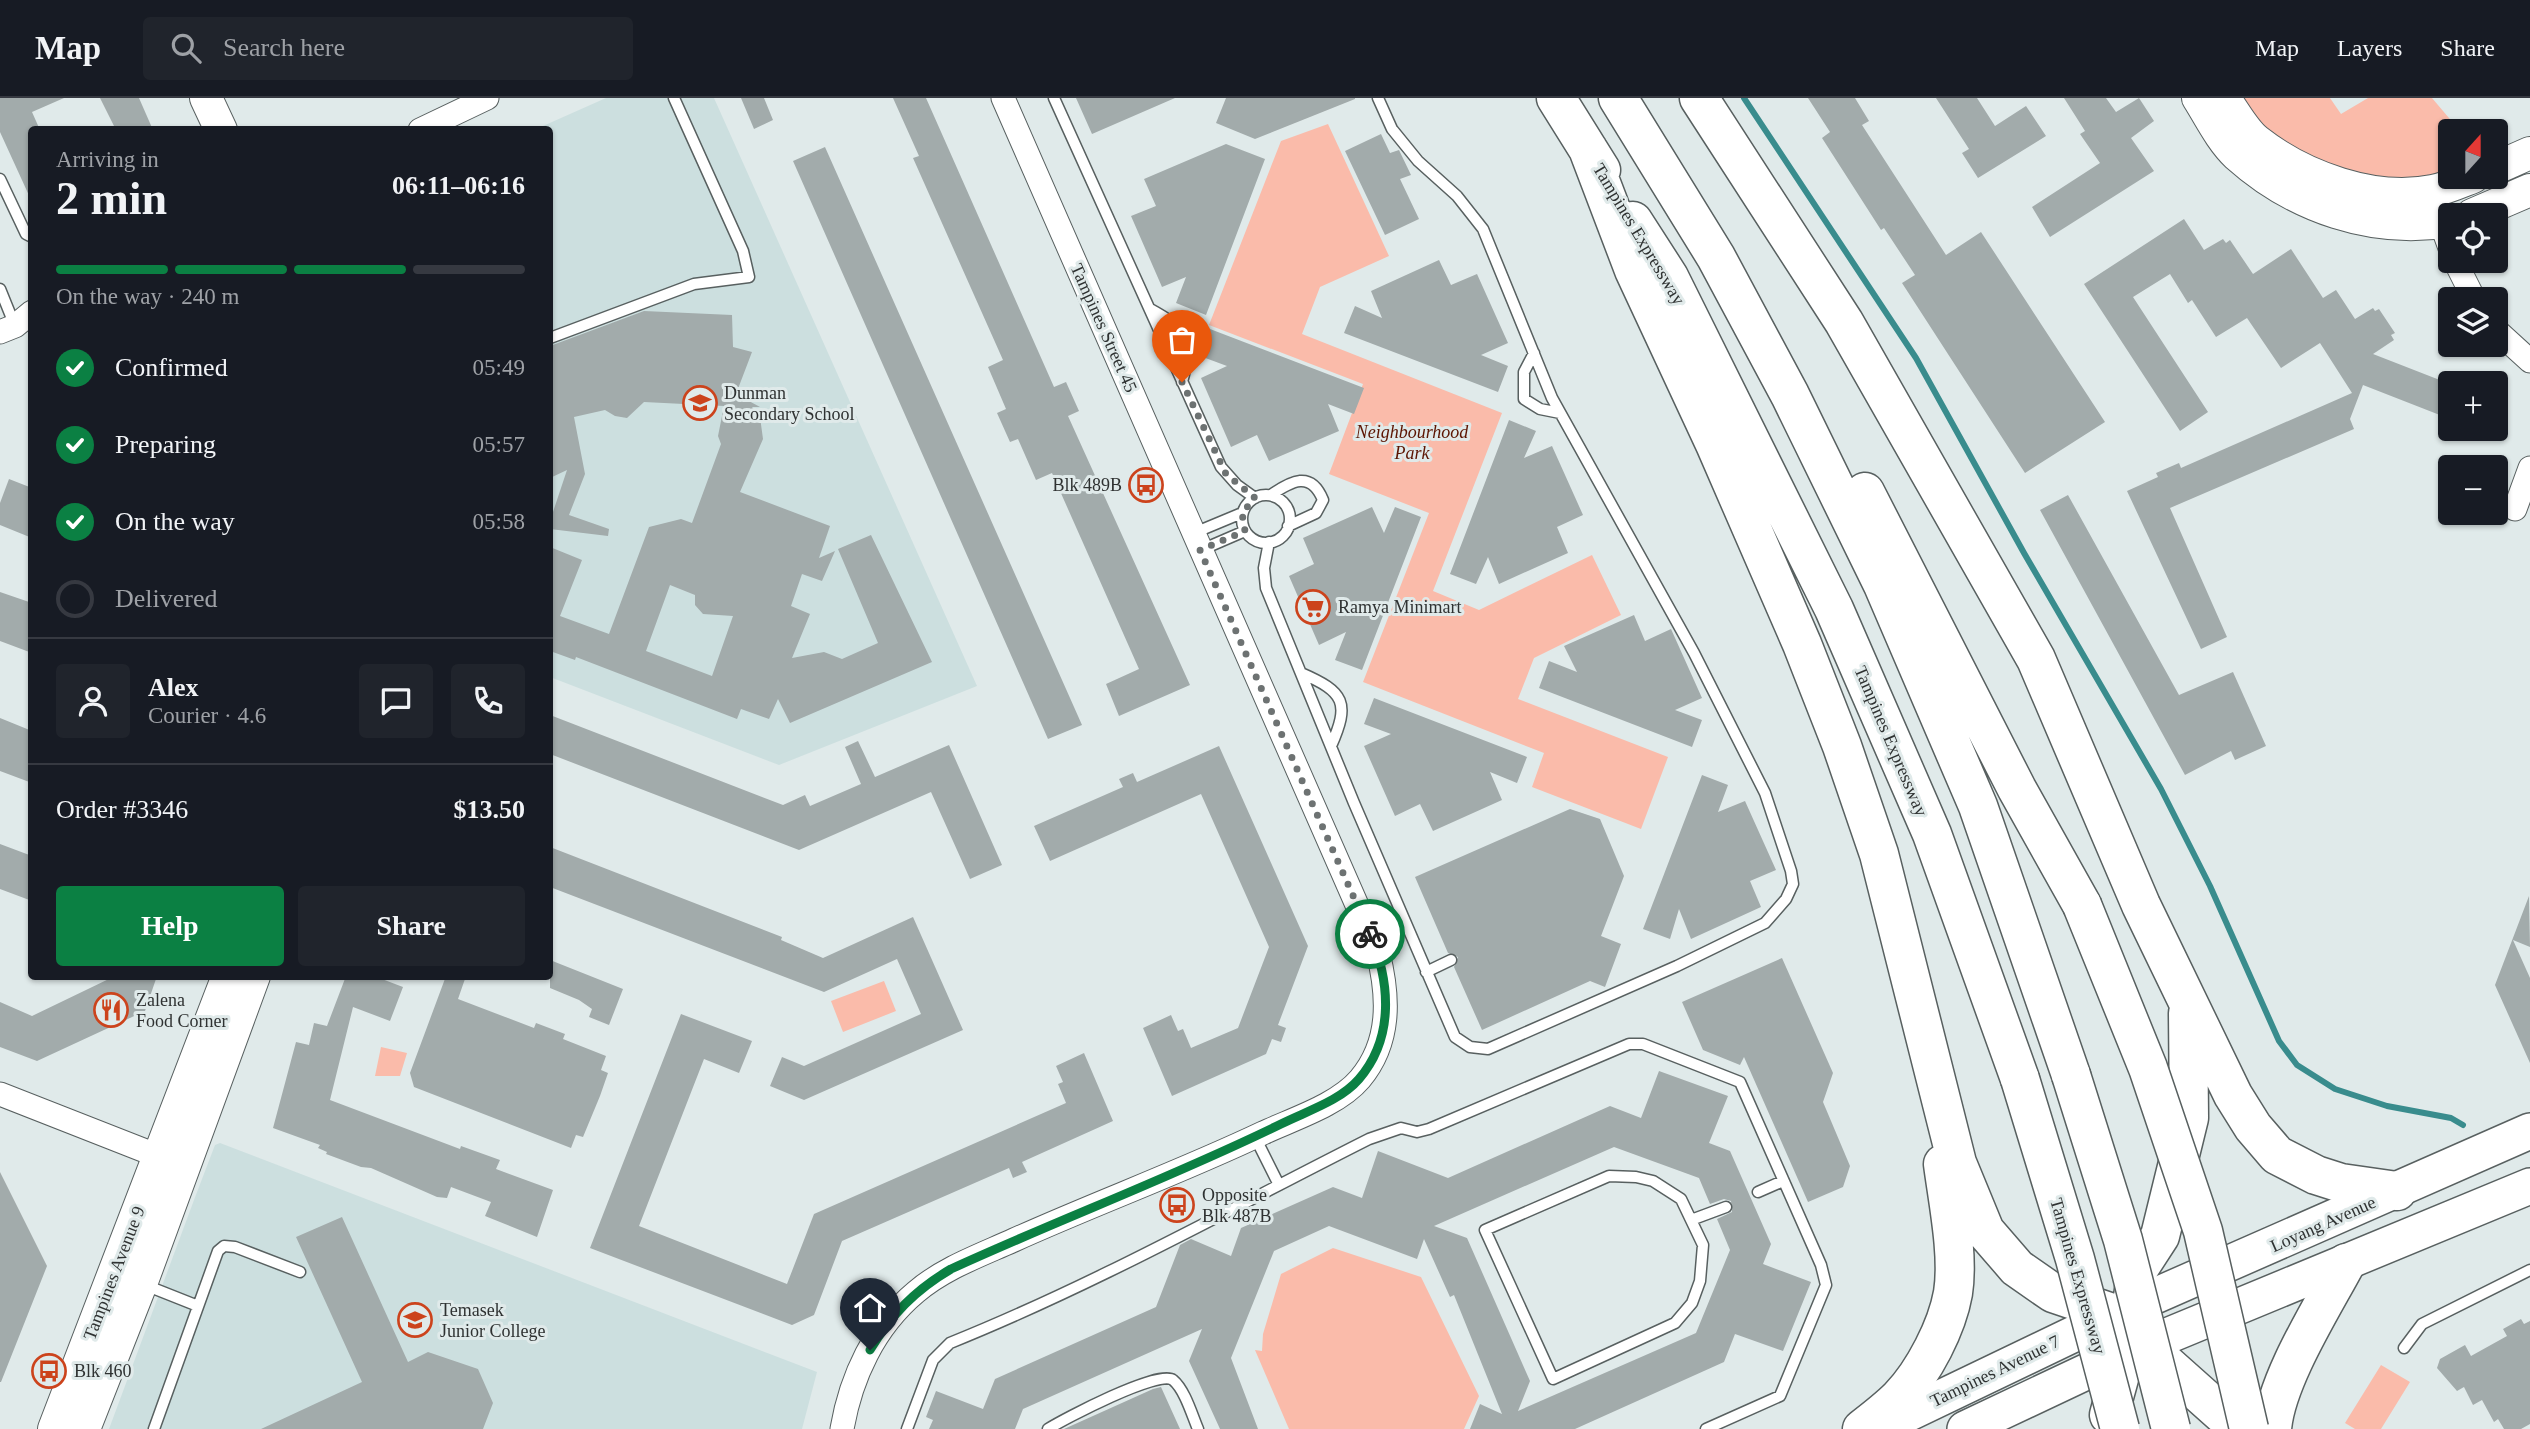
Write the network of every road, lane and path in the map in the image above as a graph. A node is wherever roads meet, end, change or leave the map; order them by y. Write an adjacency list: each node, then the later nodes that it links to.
1 (206, 98): 13 (main road)
2 (227, 98): 14 (main road)
3 (487, 98): 15 (street)
4 (674, 98): 31 (lane)
5 (1003, 98): 44 (street, Tampines Street 45)
6 (1054, 98): 29 (lane)
7 (1378, 98): 33 (lane)
8 (1556, 98): 16 (highway, Tampines Expressway)
9 (1618, 98): 27 (highway)
10 (1699, 98): 52 (highway)
11 (2198, 98): 25 (main road)
12 (2224, 98): 22 (main road)
13 (219, 126)
14 (239, 126)
15 (428, 126)
16 (1588, 149): 53 (highway); 85 (highway, Tampines Expressway, bridge)
17 (2530, 153): 18 (main road)
18 (2508, 163)
19 (0, 179): 26 (lane)
20 (2438, 189): 22 (main road)
21 (2530, 190): 23 (main road)
22 (2431, 191): 24 (street)
23 (2500, 203)
24 (2438, 210)
25 (2438, 230)
26 (28, 235)
27 (1716, 257): 86 (highway, bridge); 88 (highway, bridge)
28 (0, 289): 30 (lane)
29 (1150, 309): 35 (lane); 35 (lane)
30 (14, 319)
31 (553, 337)
32 (2508, 341): 34 (street)
33 (1534, 353): 36 (lane); 36 (lane)
34 (2530, 361)
35 (1182, 382): 39 (lane)
36 (1560, 412): 49 (lane)
37 (2530, 468): 40 (street)
38 (1271, 495): 39 (lane); 42 (lane); 42 (lane)
39 (1255, 498): 41 (lane)
40 (2515, 509)
41 (1242, 513): 43 (lane); 44 (lane)
42 (1288, 526): 45 (lane)
43 (1245, 531): 44 (lane); 45 (lane)
44 (1197, 541): 56 (street, Tampines Street 45)
45 (1269, 542): 46 (lane)
46 (1301, 673): 47 (lane); 47 (lane)
47 (1331, 746): 49 (lane)
48 (1451, 960): 49 (lane)
49 (1426, 972)
50 (228, 980): 57 (main road, Tampines Avenue 9)
51 (252, 980): 57 (main road, Tampines Avenue 9)
52 (2188, 1000): 61 (highway); 70 (highway)
53 (1927, 1037): 70 (highway); 81 (highway)
54 (0, 1094): 57 (street)
55 (2530, 1131): 61 (main road, Loyang Avenue)
56 (1255, 1137): 59 (lane); 76 (street, Tampines Street 45)
57 (171, 1161): 68 (main road, Tampines Avenue 9)
58 (1783, 1181): 59 (lane); 62 (lane); 80 (lane)
59 (1279, 1185): 77 (lane)
60 (2530, 1186): 65 (main road)
61 (2397, 1191): 70 (main road, Loyang Avenue)
62 (1758, 1192)
63 (1726, 1207): 64 (lane)
64 (1690, 1220): 64 (lane)
65 (2346, 1263): 72 (main road); 89 (highway)
66 (2530, 1270): 71 (lane)
67 (300, 1272): 69 (lane)
68 (128, 1279): 69 (lane); 73 (main road, Tampines Avenue 9); 74 (main road, Tampines Avenue 9)
69 (198, 1306): 75 (lane)
70 (2124, 1310): 72 (highway); 82 (main road, Tampines Avenue 7)
71 (2404, 1348)
72 (2136, 1349): 83 (main road); 84 (highway); 87 (highway)
73 (54, 1429)
74 (84, 1429)
75 (154, 1429)
76 (842, 1429)
77 (907, 1429)
78 (1048, 1429): 79 (lane)
79 (1198, 1429)
80 (1706, 1429)
81 (1862, 1429)
82 (1876, 1429)
83 (1965, 1429)
84 (2105, 1429)
85 (2120, 1429)
86 (2171, 1429)
87 (2234, 1429)
88 (2249, 1429)
89 (2272, 1429)

